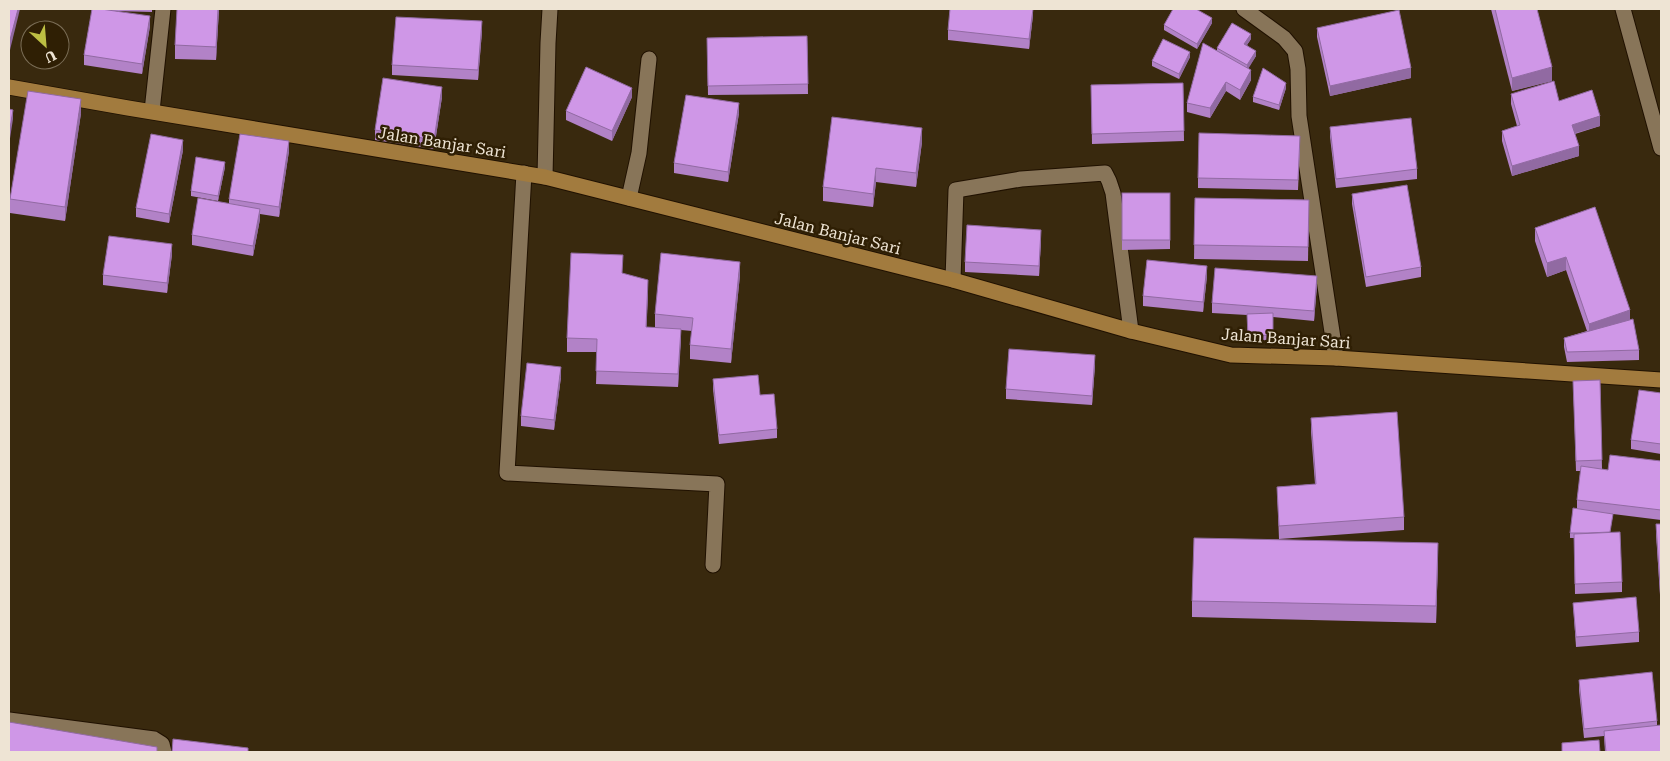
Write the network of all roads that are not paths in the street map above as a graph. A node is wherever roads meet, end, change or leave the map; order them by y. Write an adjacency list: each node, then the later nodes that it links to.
1 (163, 9): 7 (street)
2 (550, 9): 10 (street)
3 (1244, 9): 14 (street)
4 (1623, 9): 8 (street)
5 (649, 59): 11 (street)
6 (9, 87): 7 (street, Jalan Banjar Sari)
7 (152, 111): 9 (street, Jalan Banjar Sari)
8 (1661, 148)
9 (524, 174): 10 (street, Jalan Banjar Sari); 16 (street)
10 (545, 177): 11 (street, Jalan Banjar Sari)
11 (629, 198): 12 (street, Jalan Banjar Sari)
12 (953, 280): 13 (street, Jalan Banjar Sari); 13 (street)
13 (1131, 331): 14 (street, Jalan Banjar Sari)
14 (1336, 358): 15 (street, Jalan Banjar Sari)
15 (1661, 380)
16 (713, 565)
17 (9, 720): 18 (street)
18 (164, 752)

